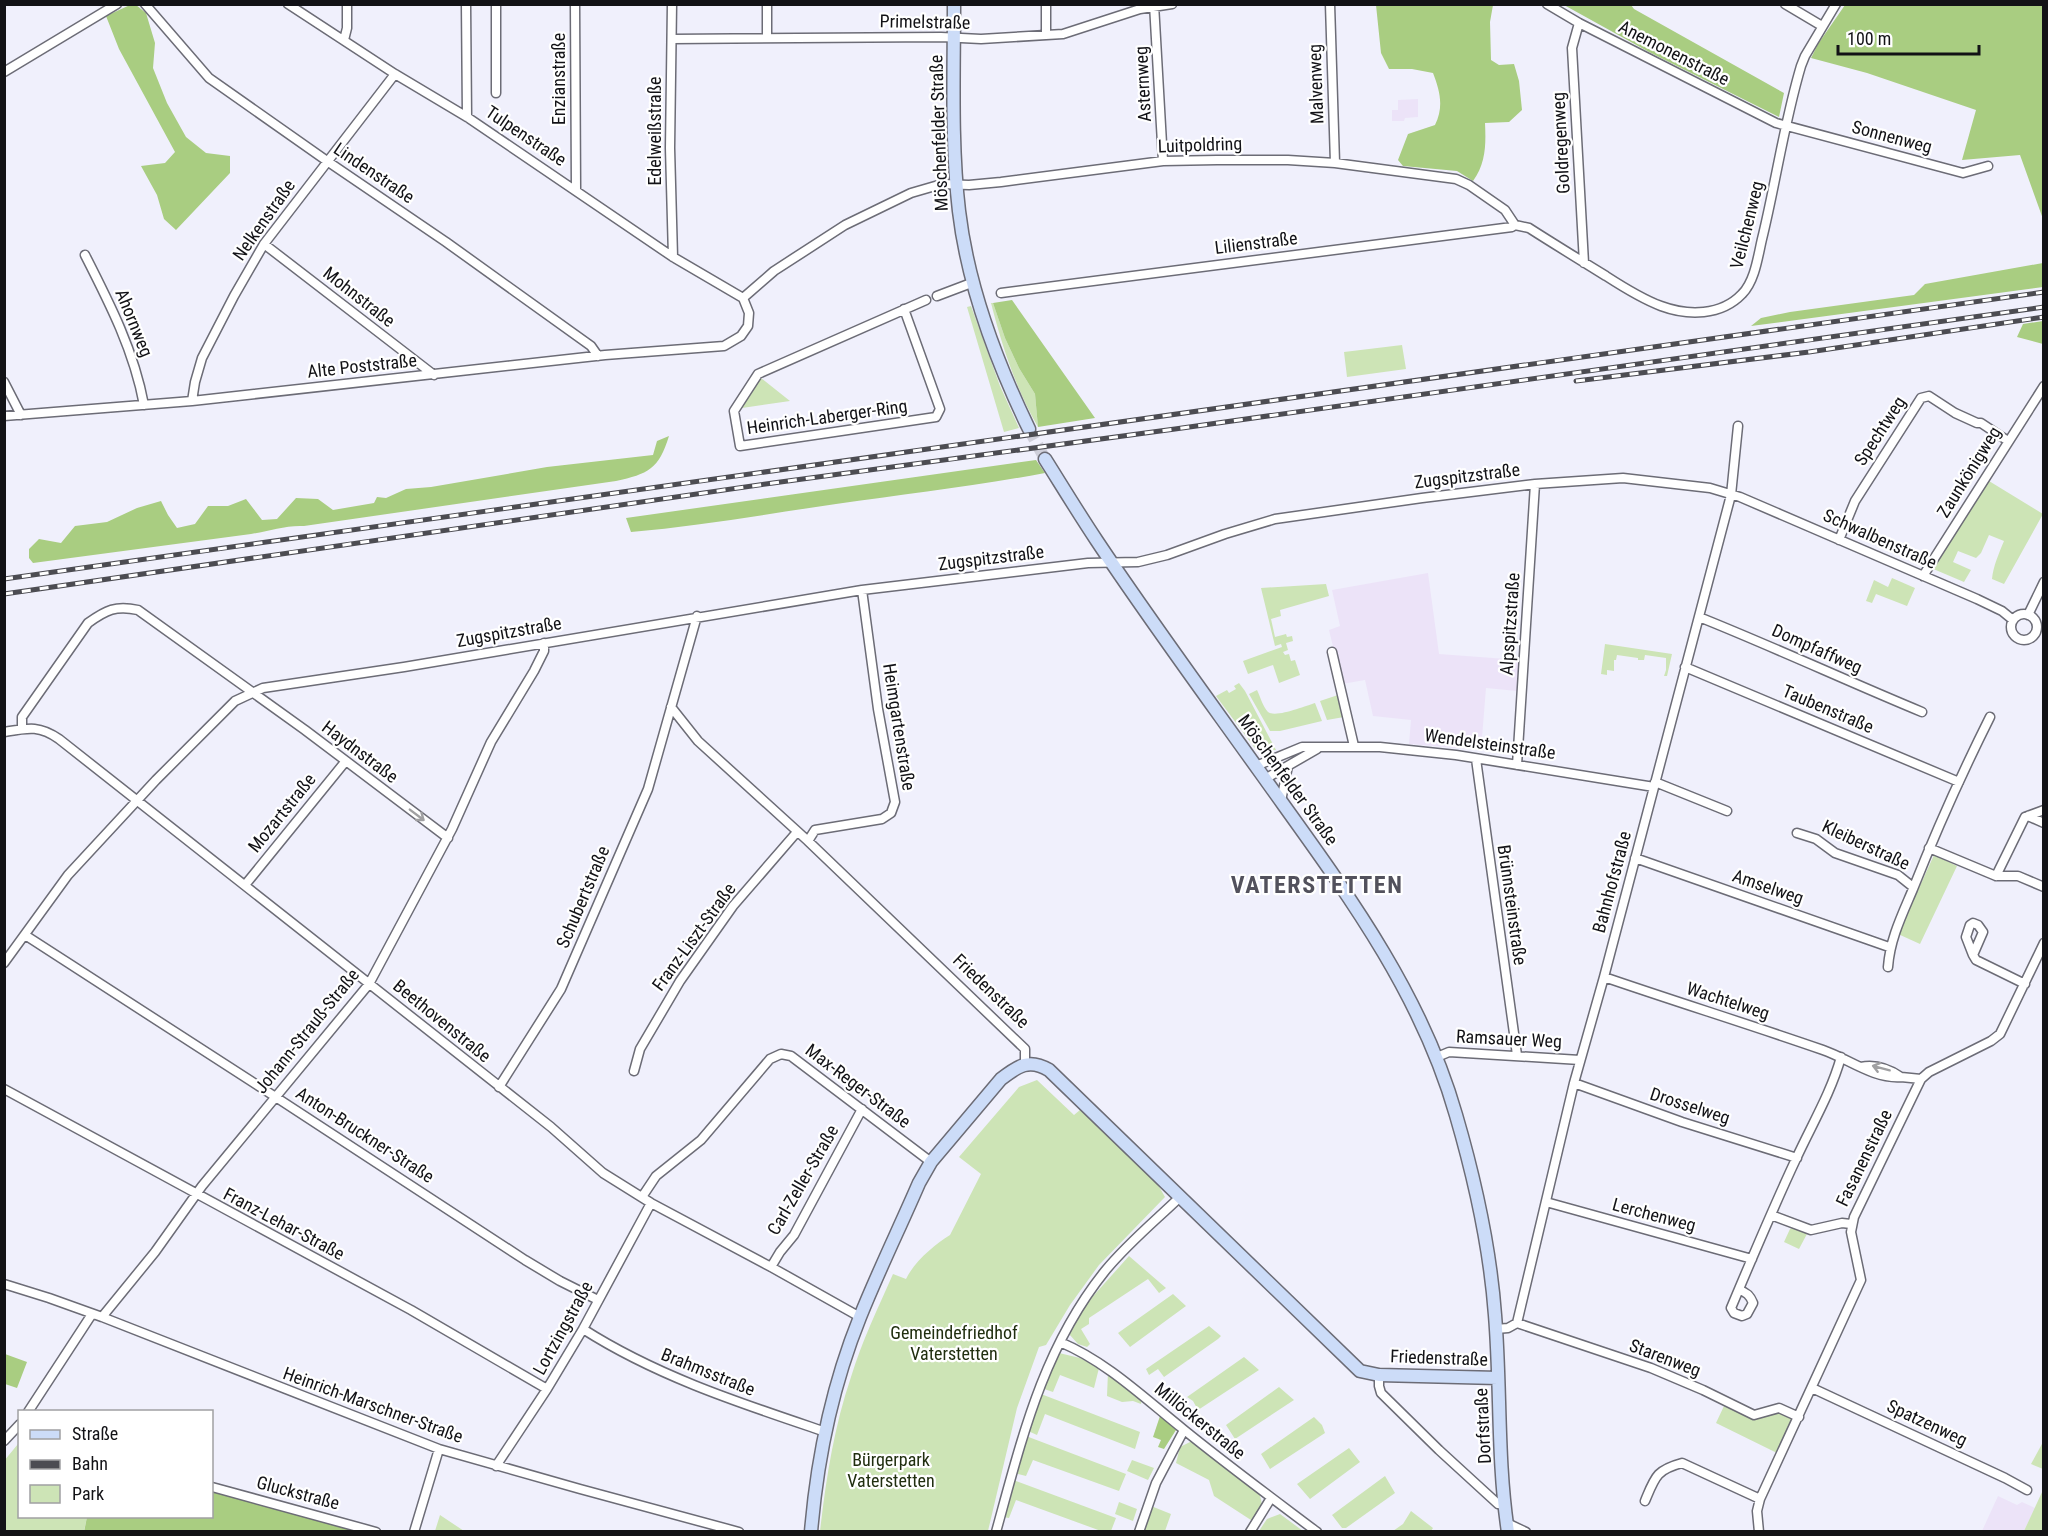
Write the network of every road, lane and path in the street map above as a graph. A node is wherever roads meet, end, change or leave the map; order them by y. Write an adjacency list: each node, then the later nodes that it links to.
1 (117, 4): 25 (street)
2 (145, 4): 30 (street, Lindenstraße)
3 (288, 4): 24 (street, Tulpenstraße)
4 (347, 4): 24 (street)
5 (466, 4): 28 (street)
6 (496, 4): 27 (street)
7 (575, 4): 35 (street, Enzianstraße)
8 (672, 4): 23 (street, Edelweißstraße)
9 (767, 4): 22 (street)
10 (954, 4): 21 (street, Möschenfelder Straße)
11 (1046, 4): 20 (street)
12 (1172, 4): 17 (street, Primelstraße)
13 (1330, 4): 32 (street, Malvenweg)
14 (1547, 4): 18 (street, Anemonenstraße)
15 (1785, 4): 19 (street)
16 (1836, 4): 19 (street)
17 (1154, 5): 20 (street, Primelstraße); 31 (street, Asternweg)
18 (1579, 23): 29 (street, Anemonenstraße); 40 (street, Goldregenweg)
19 (1822, 26): 29 (street)
20 (1046, 35): 21 (street, Primelstraße)
21 (954, 37): 22 (street, Primelstraße); 34 (street, Möschenfelder Straße)
22 (767, 38): 23 (street, Primelstraße)
23 (672, 39): 39 (street, Edelweißstraße)
24 (344, 40): 26 (street, Tulpenstraße)
25 (4, 72)
26 (395, 74): 28 (street, Tulpenstraße); 30 (street, Nelkenstraße)
27 (496, 93)
28 (467, 117): 35 (street, Tulpenstraße)
29 (1787, 127): 33 (street, Sonnenweg); 47 (street, Veilchenweg)
30 (327, 161): 37 (street, Nelkenstraße); 48 (street, Lindenstraße)
31 (1163, 161): 32 (street, Luitpoldring); 34 (street, Luitpoldring)
32 (1335, 163): 36 (street, Luitpoldring)
33 (1988, 166)
34 (957, 185): 41 (street, Möschenfelder Straße); 44 (street, Luitpoldring)
35 (576, 190): 39 (street, Tulpenstraße)
36 (1515, 225): 40 (street, Luitpoldring); 42 (street, Lilienstraße)
37 (264, 244): 49 (street, Mohnstraße); 52 (street, Nelkenstraße)
38 (85, 255): 53 (street, Ahornweg)
39 (674, 257): 44 (street, Tulpenstraße)
40 (1584, 263): 47 (street, Luitpoldring)
41 (974, 282): 43 (street); 57 (street, Möschenfelder Straße)
42 (1001, 293)
43 (937, 296)
44 (743, 298): 48 (street, Alte Poststraße)
45 (926, 300): 46 (street, Heinrich-Laberger-Ring)
46 (904, 309): 46 (street, Heinrich-Laberger-Ring)
47 (1711, 311)
48 (598, 356): 49 (street, Alte Poststraße)
49 (434, 375): 52 (street, Alte Poststraße)
50 (4, 382): 54 (street)
51 (2043, 386): 58 (street, Zaunkönigweg)
52 (192, 401): 53 (street, Alte Poststraße)
53 (144, 405): 54 (street, Alte Poststraße)
54 (21, 415): 55 (street, Alte Poststraße)
55 (4, 416)
56 (1738, 426): 61 (street, Bahnhofstraße)
57 (1029, 429)
58 (2008, 441): 62 (street, Spechtweg); 64 (street, Zaunkönigweg)
59 (1045, 459): 63 (street, Möschenfelder Straße)
60 (1534, 484): 61 (street, Zugspitzstraße); 63 (street, Zugspitzstraße); 85 (street, Alpspitzstraße)
61 (1731, 495): 62 (street, Schwalbenstraße); 69 (street, Bahnhofstraße)
62 (1839, 540): 64 (street, Schwalbenstraße)
63 (1112, 564): 66 (street, Zugspitzstraße); 86 (street, Möschenfelder Straße)
64 (1923, 576): 70 (street, Schwalbenstraße)
65 (2043, 582): 67 (street)
66 (862, 590): 68 (street, Zugspitzstraße); 100 (street, Heimgartenstraße)
67 (2028, 615): 70 (street); 71 (street, Schwalbenstraße)
68 (697, 616): 72 (street, Zugspitzstraße); 76 (street)
69 (1699, 617): 74 (street, Bahnhofstraße); 77 (street, Dompfaffweg)
70 (2013, 621): 71 (street, Schwalbenstraße)
71 (2040, 630)
72 (544, 643): 75 (street, Zugspitzstraße); 99 (street, Johann-Strauß-Straße)
73 (1332, 652): 81 (street)
74 (1685, 667): 89 (street, Taubenstraße); 90 (street, Bahnhofstraße)
75 (252, 692): 79 (street); 84 (street, Haydnstraße); 91 (street, Zugspitzstraße)
76 (671, 707): 97 (street, Friedenstraße); 124 (street, Schubertstraße)
77 (1922, 712)
78 (1990, 717): 89 (street)
79 (22, 729): 80 (street, Beethovenstraße); 91 (street, Beethovenstraße)
80 (4, 732)
81 (1354, 746): 82 (street, Wendelsteinstraße); 83 (street, Wendelsteinstraße)
82 (1320, 747): 86 (street, Wendelsteinstraße); 87 (street, Wendelsteinstraße)
83 (1476, 759): 85 (street, Wendelsteinstraße); 116 (street, Brünnsteinstraße)
84 (345, 762): 99 (street, Haydnstraße, one-way to 99); 104 (street, Mozartstraße)
85 (1517, 765): 90 (street, Wendelsteinstraße)
86 (1256, 766): 88 (street, Möschenfelder Straße)
87 (1288, 766): 88 (street, Wendelsteinstraße); 92 (street)
88 (1265, 779): 92 (street, Möschenfelder Straße)
89 (1959, 782): 101 (street)
90 (1654, 784): 94 (street); 102 (street, Bahnhofstraße)
91 (138, 800): 104 (street, Beethovenstraße); 107 (street, Zugspitzstraße)
92 (1281, 801): 117 (street, Möschenfelder Straße)
93 (2043, 810): 95 (street)
94 (1726, 811)
95 (2028, 816): 96 (street); 103 (street)
96 (2043, 823)
97 (797, 832): 100 (street, Friedenstraße); 121 (street, Franz-Liszt-Straße)
98 (1797, 832): 105 (street, Kleiberstraße)
99 (448, 838): 114 (street, Johann-Strauß-Straße)
100 (808, 841): 120 (street, Friedenstraße)
101 (1929, 848): 103 (street); 105 (street, Kleiberstraße)
102 (1635, 858): 109 (street, Amselweg); 113 (street, Bahnhofstraße)
103 (1996, 876): 106 (street)
104 (245, 885): 114 (street, Beethovenstraße)
105 (1913, 887): 109 (street)
106 (2043, 887)
107 (25, 935): 111 (street, Zugspitzstraße); 126 (street, Anton-Bruckner-Straße)
108 (2043, 943): 115 (street)
109 (1889, 947): 112 (street)
110 (1973, 955): 115 (street)
111 (4, 963)
112 (1888, 967)
113 (1604, 977): 118 (street, Wachtelweg); 119 (street, Bahnhofstraße)
114 (369, 984): 124 (street, Beethovenstraße); 126 (street, Johann-Strauß-Straße)
115 (2025, 984): 122 (street)
116 (1517, 1055): 117 (street, Ramsauer Weg); 119 (street, Ramsauer Weg)
117 (1437, 1057): 146 (street, Möschenfelder Straße)
118 (1841, 1057): 122 (street, Wachtelweg); 128 (street)
119 (1580, 1060): 123 (street, Bahnhofstraße)
120 (1024, 1065): 129 (street); 132 (street, Friedenstraße)
121 (634, 1071)
122 (1921, 1079): 136 (street, Fasanenstraße)
123 (1574, 1083): 128 (street, Drosselweg); 133 (street, Bahnhofstraße)
124 (499, 1087): 131 (street, Beethovenstraße)
125 (4, 1089): 130 (street, Franz-Lehar-Straße)
126 (276, 1097): 130 (street, Johann-Strauß-Straße); 141 (street, Anton-Bruckner-Straße)
127 (862, 1108): 129 (street, Max-Reger-Straße); 131 (street, Max-Reger-Straße); 138 (street, Carl-Zeller-Straße)
128 (1797, 1158): 135 (street)
129 (932, 1162): 144 (street)
130 (197, 1195): 143 (street, Johann-Strauß-Straße); 152 (street, Franz-Lehar-Straße)
131 (642, 1197): 134 (street, Beethovenstraße)
132 (1180, 1197): 148 (street); 149 (street, Friedenstraße)
133 (1546, 1202): 137 (street, Lerchenweg); 145 (street, Bahnhofstraße)
134 (651, 1203): 138 (street, Beethovenstraße); 141 (street, Lortzingstraße)
135 (1771, 1215): 136 (street); 137 (street)
136 (1851, 1224): 151 (street, Fasanenstraße)
137 (1752, 1259): 140 (street)
138 (771, 1267): 144 (street, Beethovenstraße)
139 (4, 1284): 142 (street, Heinrich-Marschner-Straße)
140 (1739, 1290)
141 (598, 1299): 147 (street, Lortzingstraße)
142 (92, 1314): 143 (street, Heinrich-Marschner-Straße); 153 (street)
143 (102, 1317): 159 (street, Heinrich-Marschner-Straße)
144 (860, 1317): 157 (street)
145 (1517, 1323): 146 (street); 154 (street, Starenweg)
146 (1496, 1324): 150 (street, Dorfstraße)
147 (583, 1329): 152 (street, Lortzingstraße); 157 (street, Brahmsstraße)
148 (1060, 1342): 156 (street, Millöckerstraße); 172 (street)
149 (1379, 1375): 150 (street, Friedenstraße); 166 (street, Friedenstraße)
150 (1498, 1378): 166 (street, Dorfstraße)
151 (1812, 1388): 154 (street, Fasanenstraße); 162 (street, Spatzenweg)
152 (547, 1389): 160 (street, Lortzingstraße)
153 (29, 1410)
154 (1799, 1418): 164 (street, Fasanenstraße)
155 (18, 1426): 158 (street)
156 (1184, 1430): 163 (street, Millöckerstraße); 173 (street)
157 (826, 1432): 171 (street)
158 (4, 1441)
159 (440, 1449): 160 (street, Heinrich-Marschner-Straße); 169 (street)
160 (496, 1466): 170 (street, Heinrich-Marschner-Straße)
161 (213, 1487): 168 (street, Gluckstraße)
162 (2027, 1491)
163 (1271, 1498): 174 (street); 175 (street, Millöckerstraße)
164 (1760, 1499): 165 (street); 177 (street, Fasanenstraße)
165 (1645, 1501)
166 (1505, 1505): 167 (street, Dorfstraße)
167 (1507, 1527): 176 (street)
168 (376, 1532)
169 (414, 1532)
170 (739, 1532)
171 (811, 1532)
172 (996, 1532)
173 (1139, 1532)
174 (1250, 1532)
175 (1317, 1532)
176 (1526, 1532)
177 (1759, 1532)

